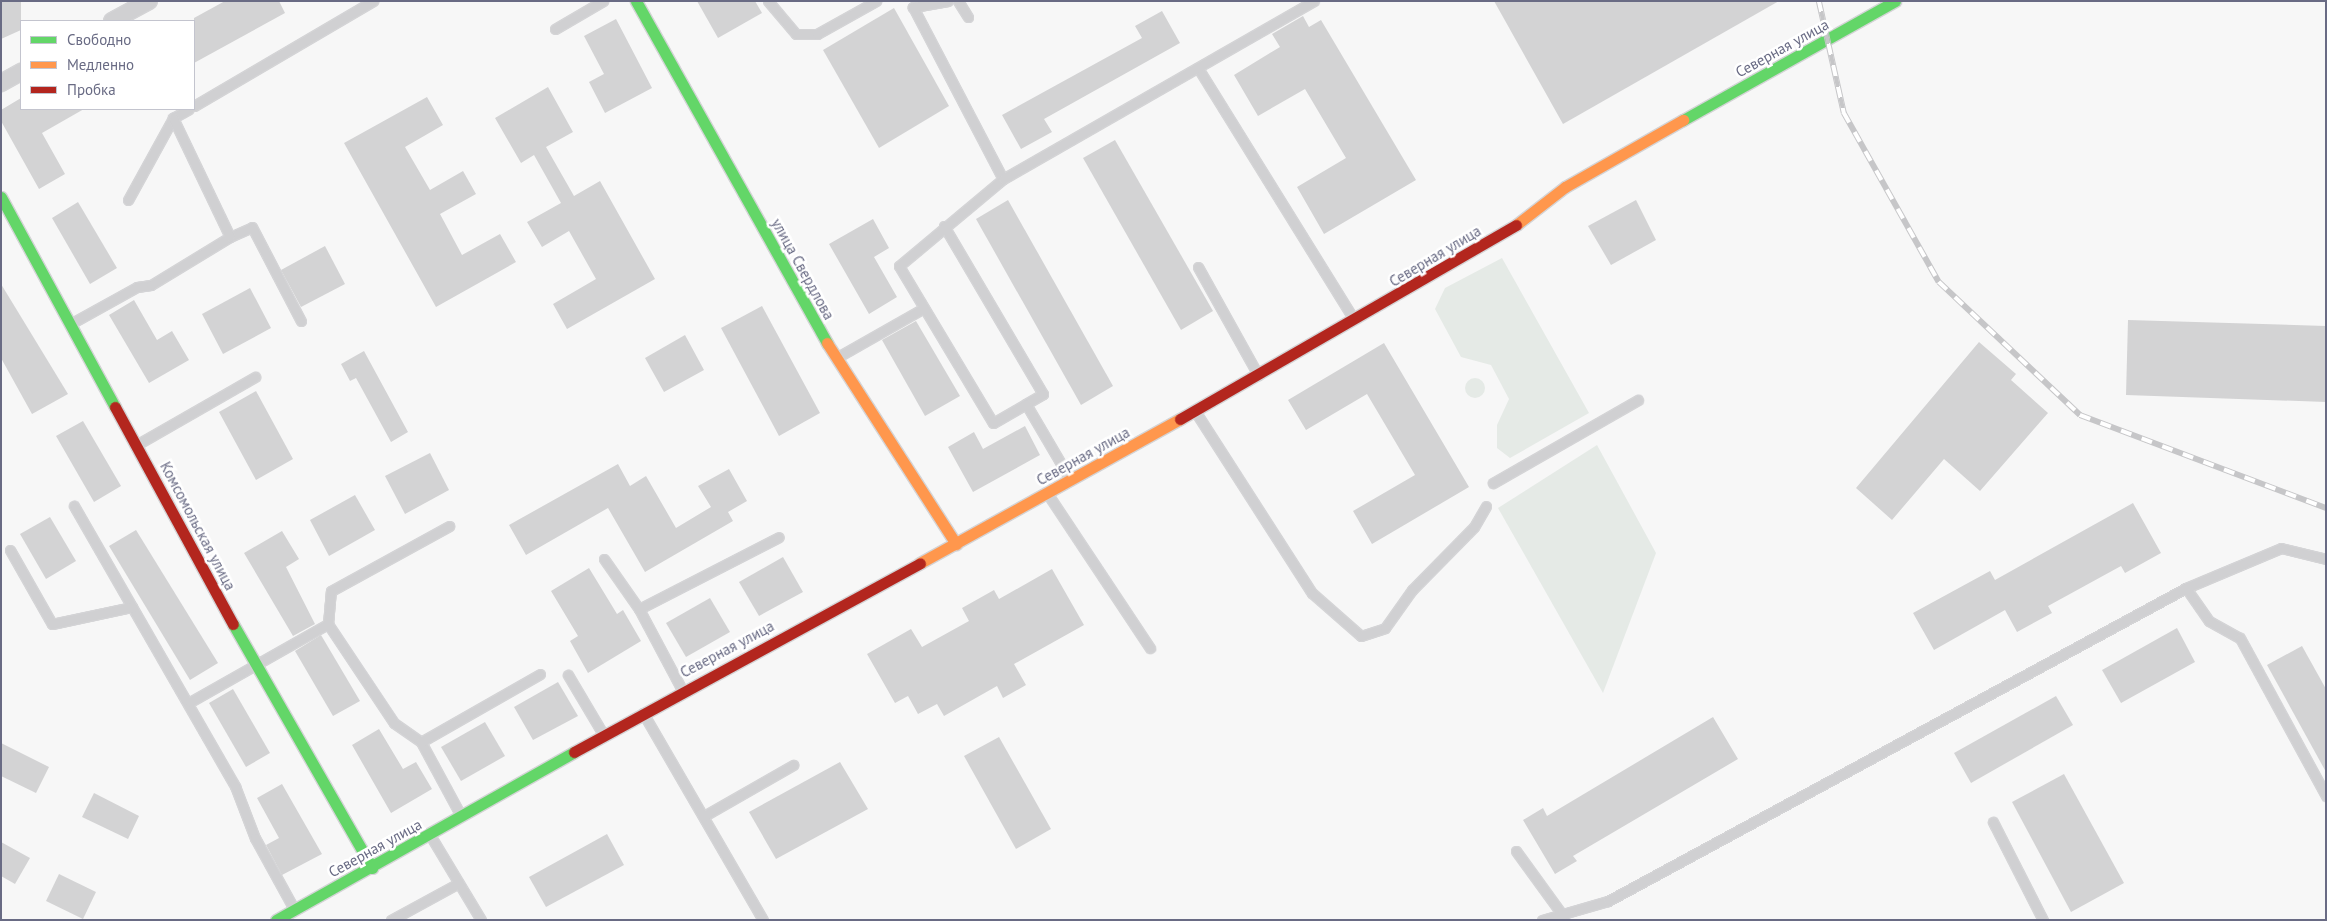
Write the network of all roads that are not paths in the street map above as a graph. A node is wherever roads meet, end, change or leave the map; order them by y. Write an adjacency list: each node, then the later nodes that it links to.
1 (148, 1): 13 (street)
2 (373, 1): 18 (lane)
3 (603, 1): 14 (lane)
4 (636, 1): 31 (street, улица Свердлова)
5 (768, 1): 6 (lane)
6 (876, 1)
7 (948, 1): 11 (lane)
8 (958, 1): 12 (lane)
9 (1314, 1): 15 (lane)
10 (1895, 1): 28 (street, Северная улица)
11 (911, 4): 21 (lane)
12 (968, 17)
13 (114, 20)
14 (555, 29)
15 (1198, 68): 21 (lane); 28 (lane)
16 (20, 73): 17 (street)
17 (1, 83)
18 (195, 105)
19 (187, 110): 20 (lane)
20 (173, 118): 23 (lane); 25 (lane)
21 (1003, 179): 24 (lane)
22 (1, 197): 30 (street, Комсомольская улица)
23 (128, 200)
24 (944, 226): 27 (lane); 35 (lane)
25 (230, 237): 29 (lane); 30 (lane)
26 (1198, 267): 32 (lane)
27 (924, 308): 31 (lane); 35 (lane)
28 (1354, 320): 32 (street, Северная улица)
29 (301, 321)
30 (72, 323): 37 (street, Комсомольская улица)
31 (836, 359): 45 (street, улица Свердлова)
32 (1258, 375): 36 (street, Северная улица)
33 (255, 377): 37 (lane)
34 (1638, 400): 39 (lane)
35 (1026, 404): 38 (lane)
36 (1195, 410): 38 (street, Северная улица); 42 (lane)
37 (138, 445): 54 (street, Комсомольская улица)
38 (1070, 479): 40 (street, Северная улица)
39 (1493, 483)
40 (1047, 493): 45 (street, Северная улица); 53 (lane)
41 (74, 506): 50 (lane)
42 (1486, 506)
43 (449, 526): 52 (lane)
44 (779, 537): 51 (lane)
45 (956, 544): 57 (street, Северная улица)
46 (10, 550): 50 (lane)
47 (604, 559): 51 (lane)
48 (2326, 559): 49 (lane)
49 (2186, 588): 63 (lane); 72 (lane)
50 (132, 607): 58 (lane)
51 (639, 609): 57 (lane)
52 (328, 624): 54 (lane); 61 (lane)
53 (1150, 648)
54 (255, 664): 58 (lane); 69 (street, Комсомольская улица)
55 (540, 674): 61 (lane)
56 (568, 675): 60 (lane)
57 (683, 690): 59 (street, Северная улица)
58 (190, 702): 71 (lane)
59 (642, 713): 60 (street, Северная улица); 64 (lane)
60 (604, 736): 65 (street, Северная улица)
61 (421, 742): 65 (lane)
62 (793, 765): 64 (lane)
63 (2326, 796)
64 (704, 816): 76 (lane)
65 (461, 817): 67 (street, Северная улица)
66 (1993, 822): 78 (lane)
67 (430, 835): 69 (street, Северная улица); 70 (lane)
68 (1516, 851): 72 (lane)
69 (372, 868): 71 (street, Северная улица)
70 (459, 883): 74 (lane); 75 (lane)
71 (294, 910): 73 (street, Северная улица)
72 (1564, 916): 77 (lane)
73 (276, 920)
74 (390, 920)
75 (481, 920)
76 (763, 920)
77 (1542, 920)
78 (2043, 920)

